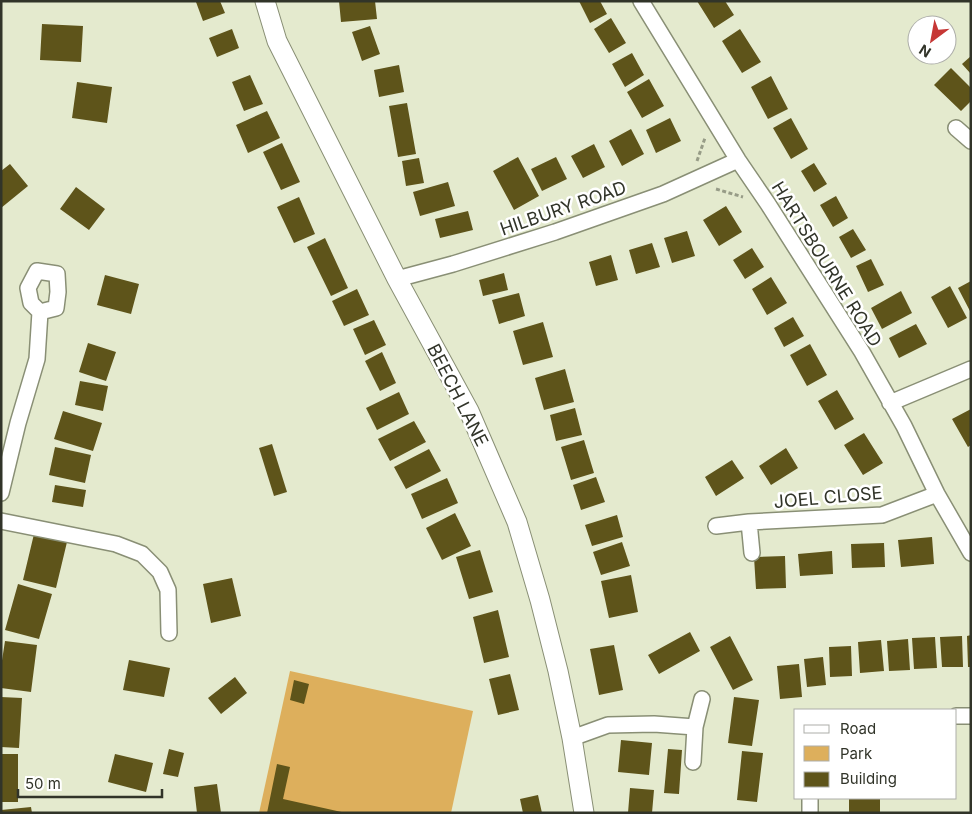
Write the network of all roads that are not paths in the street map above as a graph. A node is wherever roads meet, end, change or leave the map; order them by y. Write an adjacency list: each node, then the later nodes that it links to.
1 (265, 1): 6 (street, BEECH LANE)
2 (641, 1): 5 (street, HARTSBOURNE ROAD)
3 (956, 128): 4 (street)
4 (971, 140)
5 (738, 160): 6 (street, HILBURY ROAD); 9 (street, HARTSBOURNE ROAD)
6 (397, 279): 22 (street, BEECH LANE)
7 (40, 312): 10 (street)
8 (971, 369): 9 (street)
9 (890, 403): 11 (street, HARTSBOURNE ROAD)
10 (1, 493)
11 (937, 494): 13 (street, JOEL CLOSE); 16 (street, HARTSBOURNE ROAD)
12 (1, 521): 17 (street)
13 (749, 522): 14 (street, JOEL CLOSE); 15 (street)
14 (716, 526)
15 (752, 553)
16 (971, 554)
17 (169, 633)
18 (702, 699): 21 (street)
19 (957, 716): 20 (street)
20 (971, 716)
21 (695, 727): 22 (street); 23 (street)
22 (572, 738): 25 (street, BEECH LANE)
23 (693, 762)
24 (810, 799): 26 (street)
25 (584, 813)
26 (810, 813)

